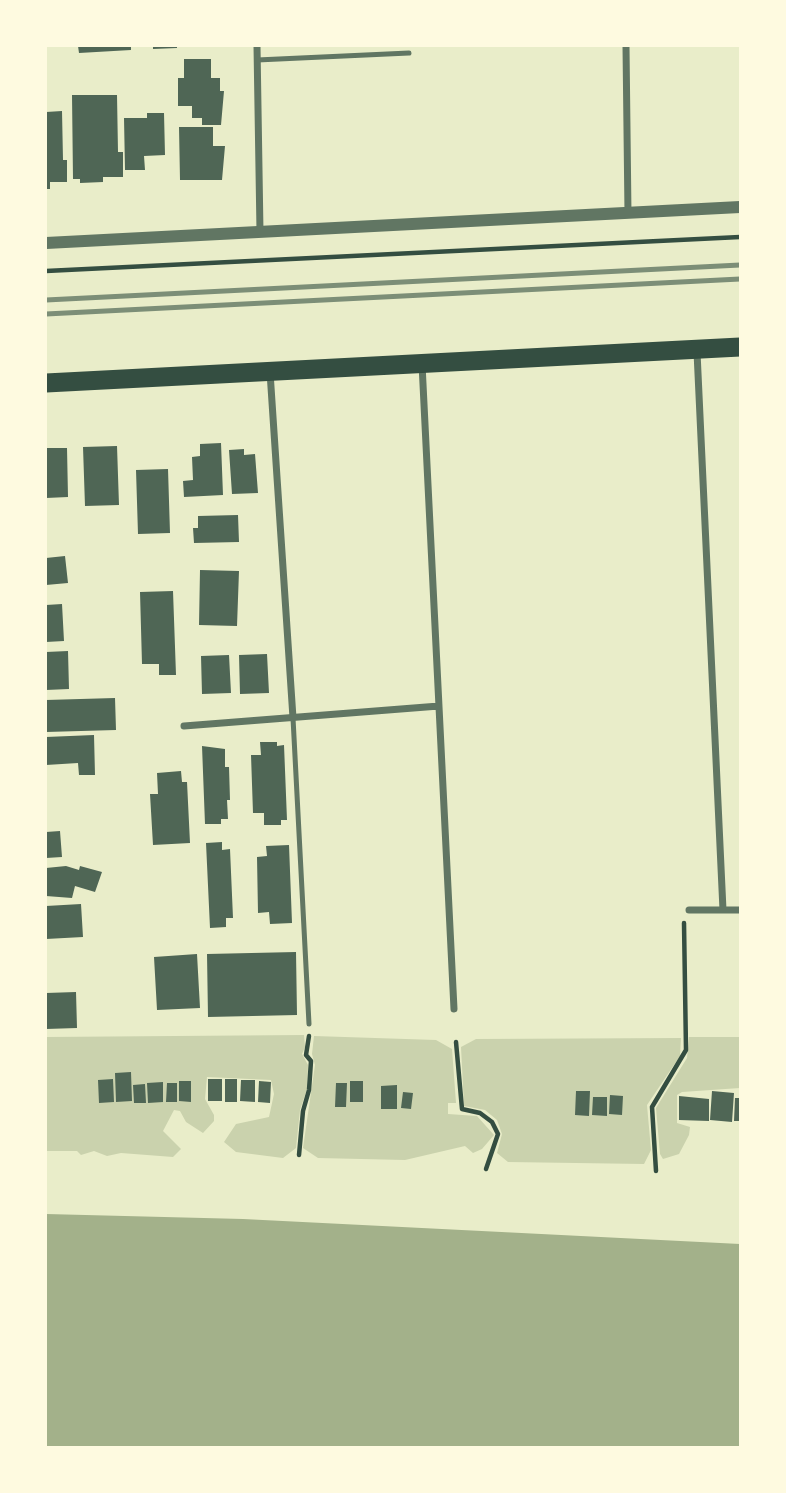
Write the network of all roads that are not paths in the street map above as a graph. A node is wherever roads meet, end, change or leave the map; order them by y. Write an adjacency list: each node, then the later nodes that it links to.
1 (257, 46): 4 (street)
2 (626, 46): 6 (street)
3 (409, 53): 4 (lane)
4 (257, 60): 7 (street)
5 (740, 207): 6 (street)
6 (628, 214): 7 (street)
7 (260, 232): 8 (street)
8 (46, 243)
9 (740, 347): 10 (highway)
10 (696, 348): 11 (highway); 18 (street)
11 (422, 363): 12 (highway); 14 (street)
12 (270, 371): 13 (highway); 15 (street)
13 (46, 383)
14 (439, 706): 15 (street); 20 (street)
15 (293, 718): 16 (street); 21 (lane)
16 (184, 726)
17 (689, 910): 18 (street)
18 (723, 910): 19 (street)
19 (740, 910)
20 (454, 1009)
21 (309, 1024)

